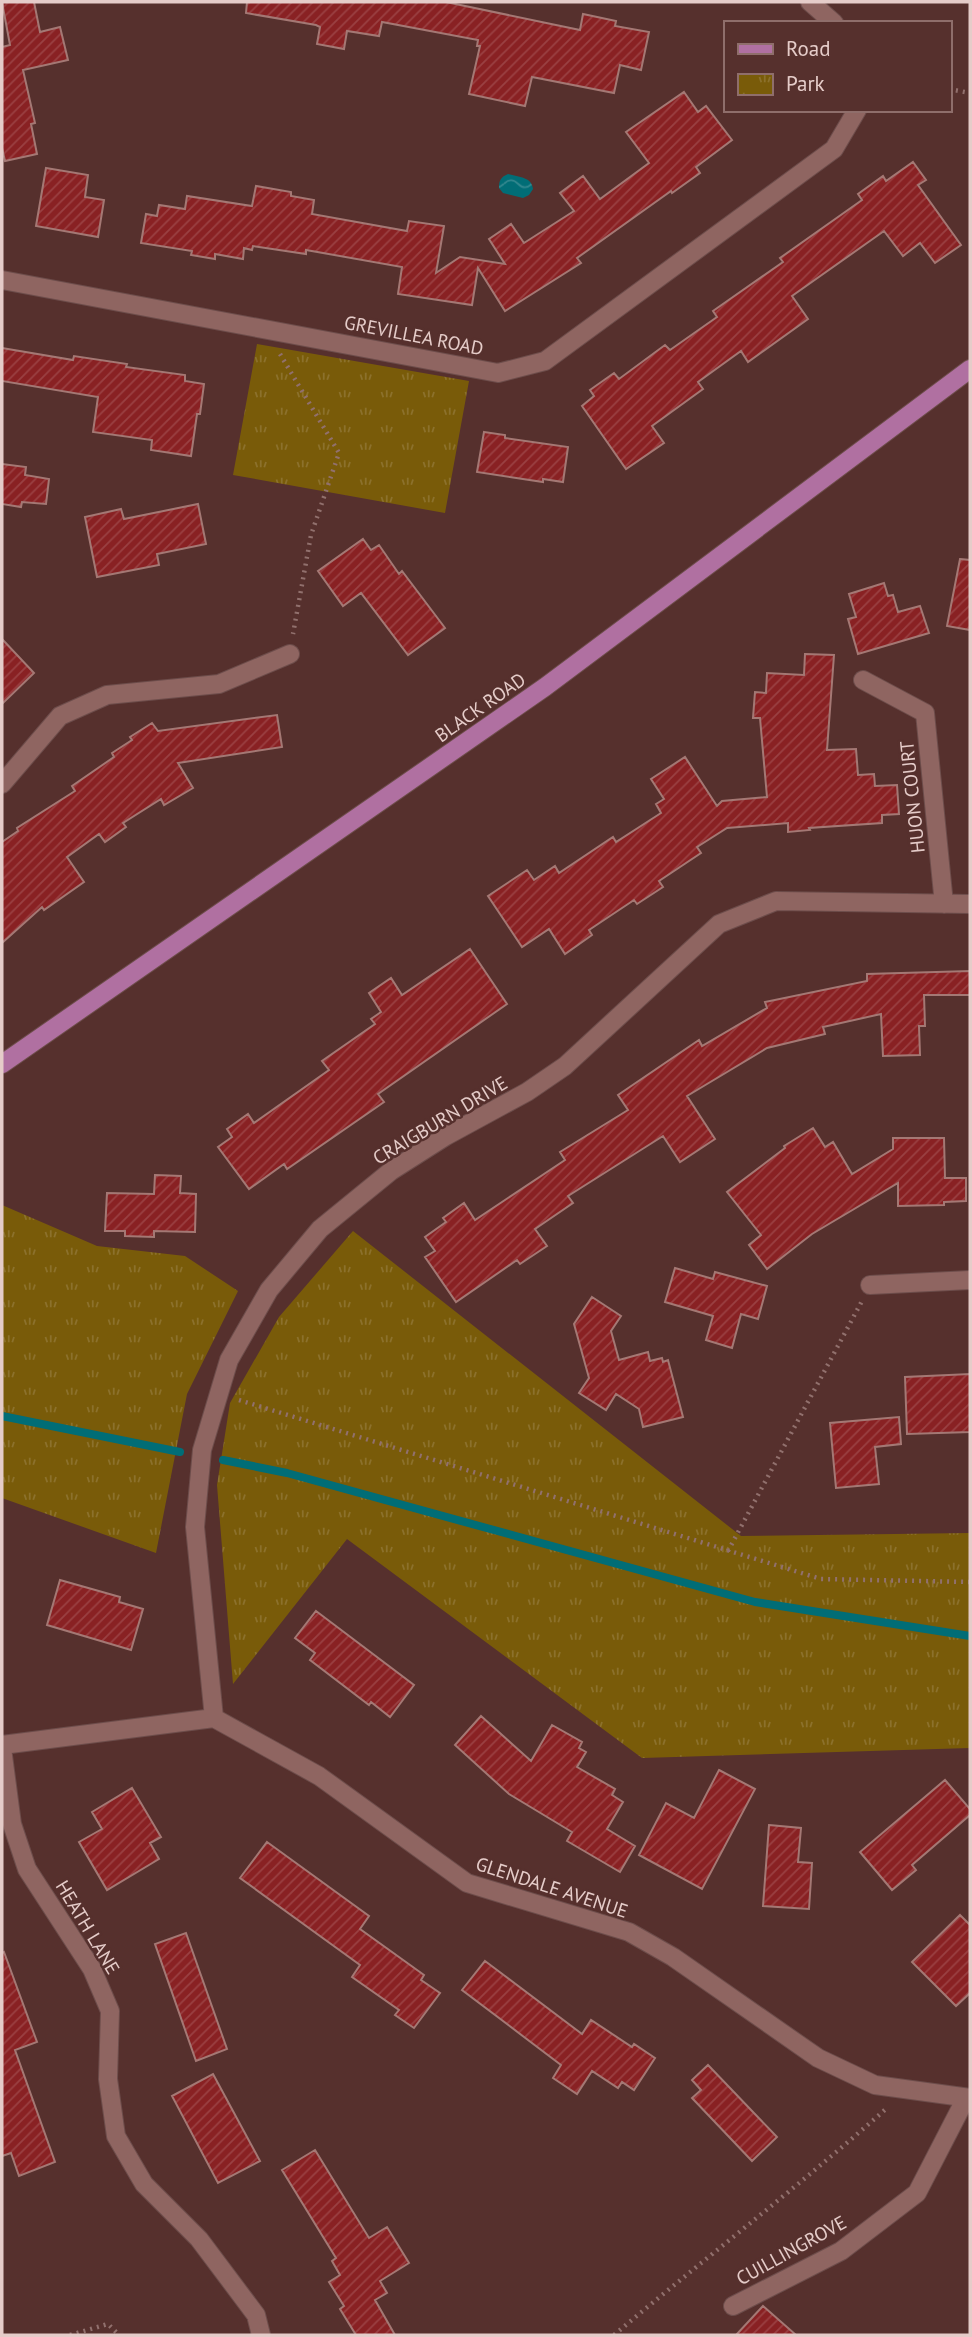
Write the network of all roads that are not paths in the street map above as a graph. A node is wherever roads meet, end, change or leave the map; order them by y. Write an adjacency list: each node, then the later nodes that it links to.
1 (810, 2): 2 (street)
2 (832, 21)
3 (856, 112): 4 (street, GREVILLEA ROAD)
4 (2, 280)
5 (970, 369): 11 (main road, BLACK ROAD)
6 (290, 654): 8 (street)
7 (863, 680): 9 (street, HUON COURT)
8 (2, 783)
9 (944, 904): 10 (street, CRAIGBURN DRIVE); 14 (street, CRAIGBURN DRIVE)
10 (970, 904)
11 (2, 1064)
12 (970, 1280): 13 (street)
13 (870, 1285)
14 (214, 1718): 15 (street); 16 (street, GLENDALE AVENUE)
15 (2, 1746): 18 (street, HEATH LANE)
16 (968, 2098): 17 (street, CUILLINGROVE)
17 (733, 2306)
18 (261, 2335)

